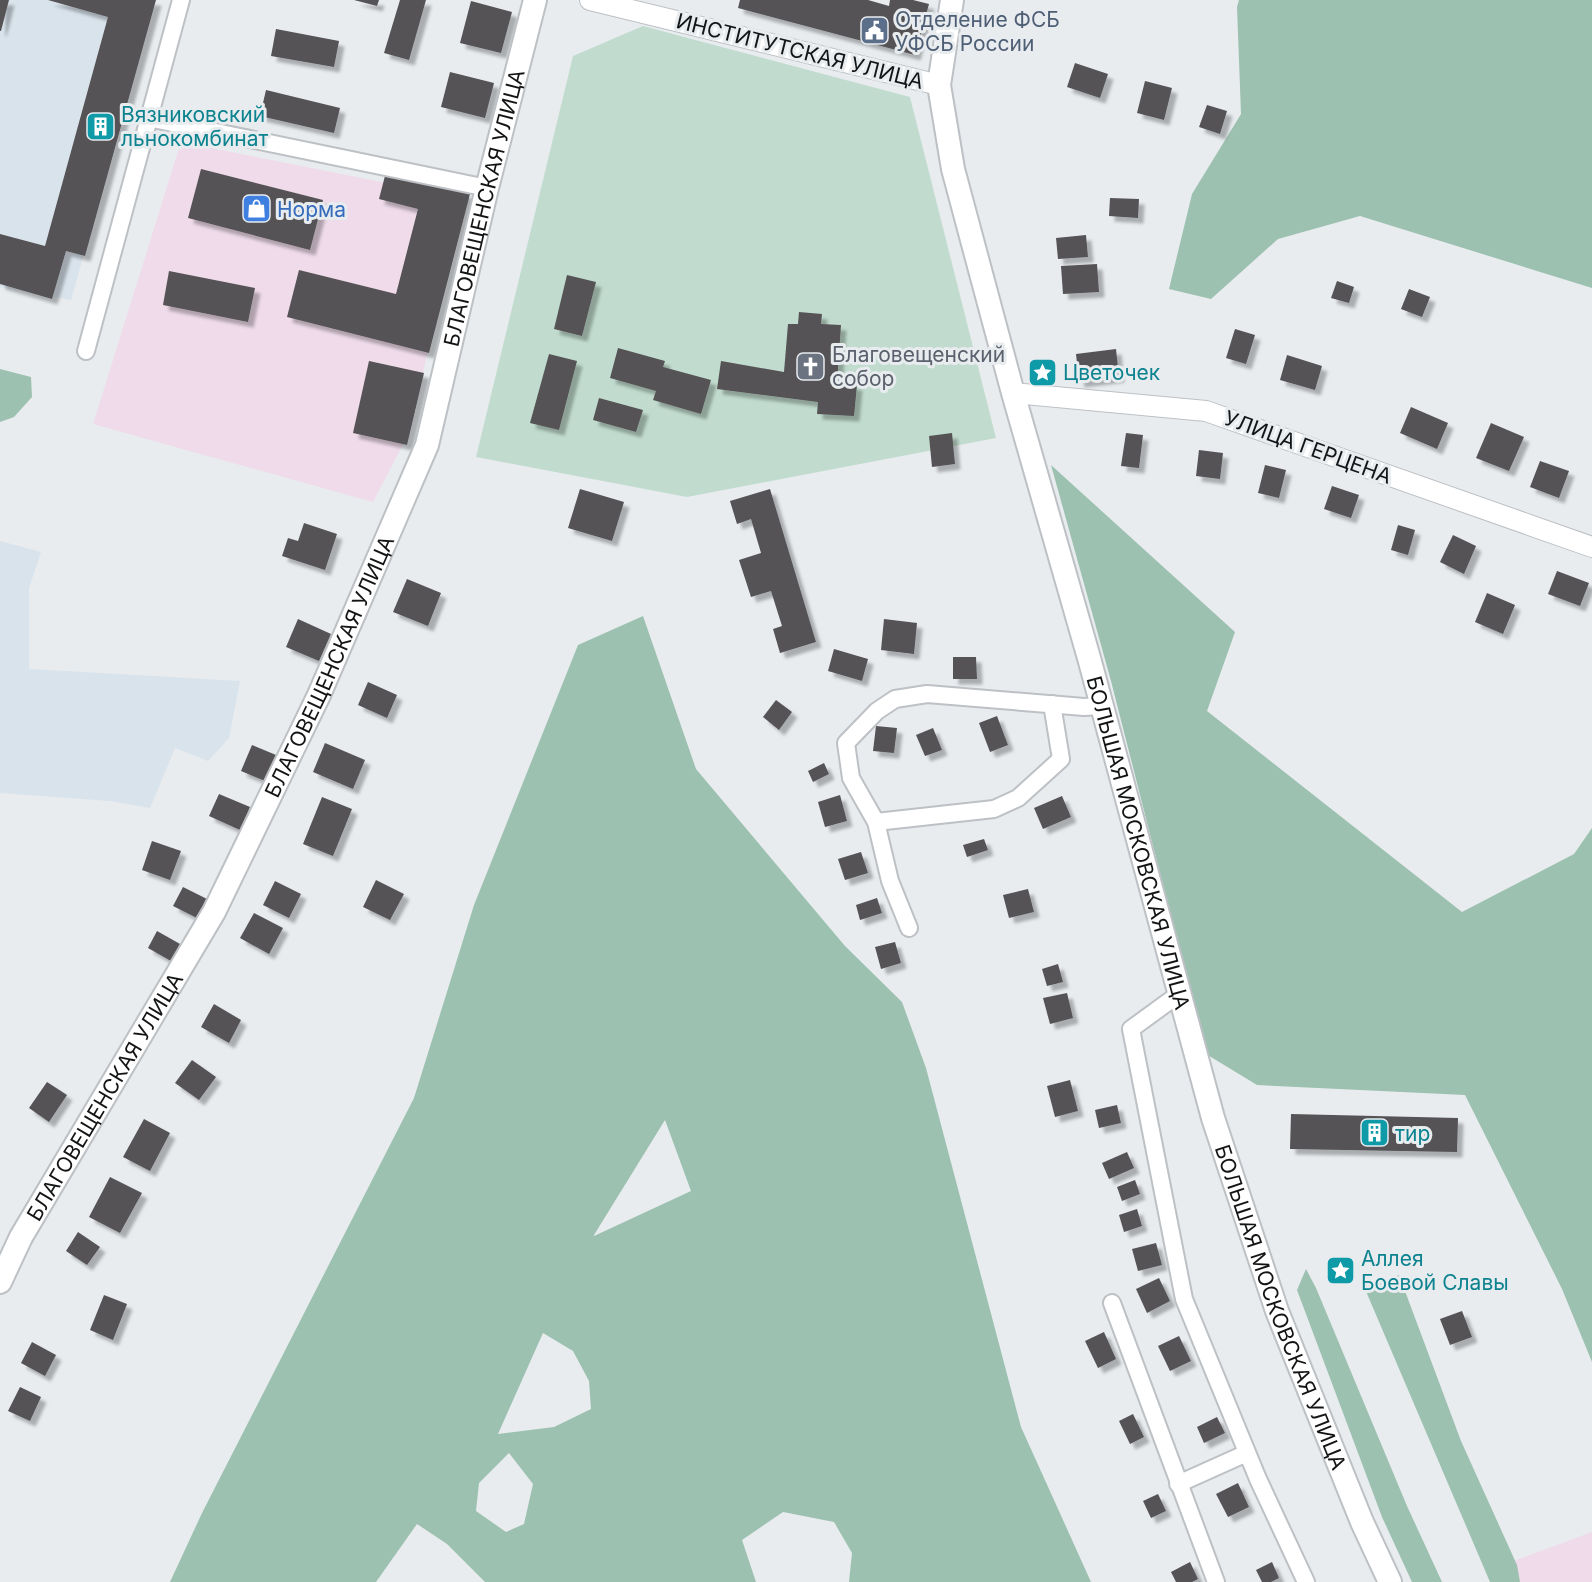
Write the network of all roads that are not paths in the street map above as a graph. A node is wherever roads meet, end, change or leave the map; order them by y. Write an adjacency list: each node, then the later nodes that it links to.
1 (180, 0): 6 (street)
2 (535, 0): 7 (main road, БЛАГОВЕЩЕНСКАЯ УЛИЦА)
3 (590, 0): 5 (street, ИНСТИТУТСКАЯ УЛИЦА)
4 (952, 0): 5 (main road, БОЛЬШАЯ МОСКОВСКАЯ УЛИЦА)
5 (939, 86): 9 (main road, БОЛЬШАЯ МОСКОВСКАЯ УЛИЦА)
6 (148, 118): 7 (street); 8 (street)
7 (487, 188): 16 (main road, БЛАГОВЕЩЕНСКАЯ УЛИЦА)
8 (86, 351)
9 (1013, 393): 10 (street, УЛИЦА ГЕРЦЕНА); 12 (main road, БОЛЬШАЯ МОСКОВСКАЯ УЛИЦА)
10 (1592, 547)
11 (1052, 704): 12 (street); 13 (street); 13 (street)
12 (1102, 706): 15 (main road, БОЛЬШАЯ МОСКОВСКАЯ УЛИЦА)
13 (876, 822): 14 (street)
14 (909, 928)
15 (1179, 994): 18 (street); 22 (main road, БОЛЬШАЯ МОСКОВСКАЯ УЛИЦА)
16 (0, 1282)
17 (1112, 1304): 19 (street)
18 (1247, 1454): 19 (street); 21 (street)
19 (1179, 1484): 20 (street)
20 (1216, 1582)
21 (1306, 1582)
22 (1390, 1582)

